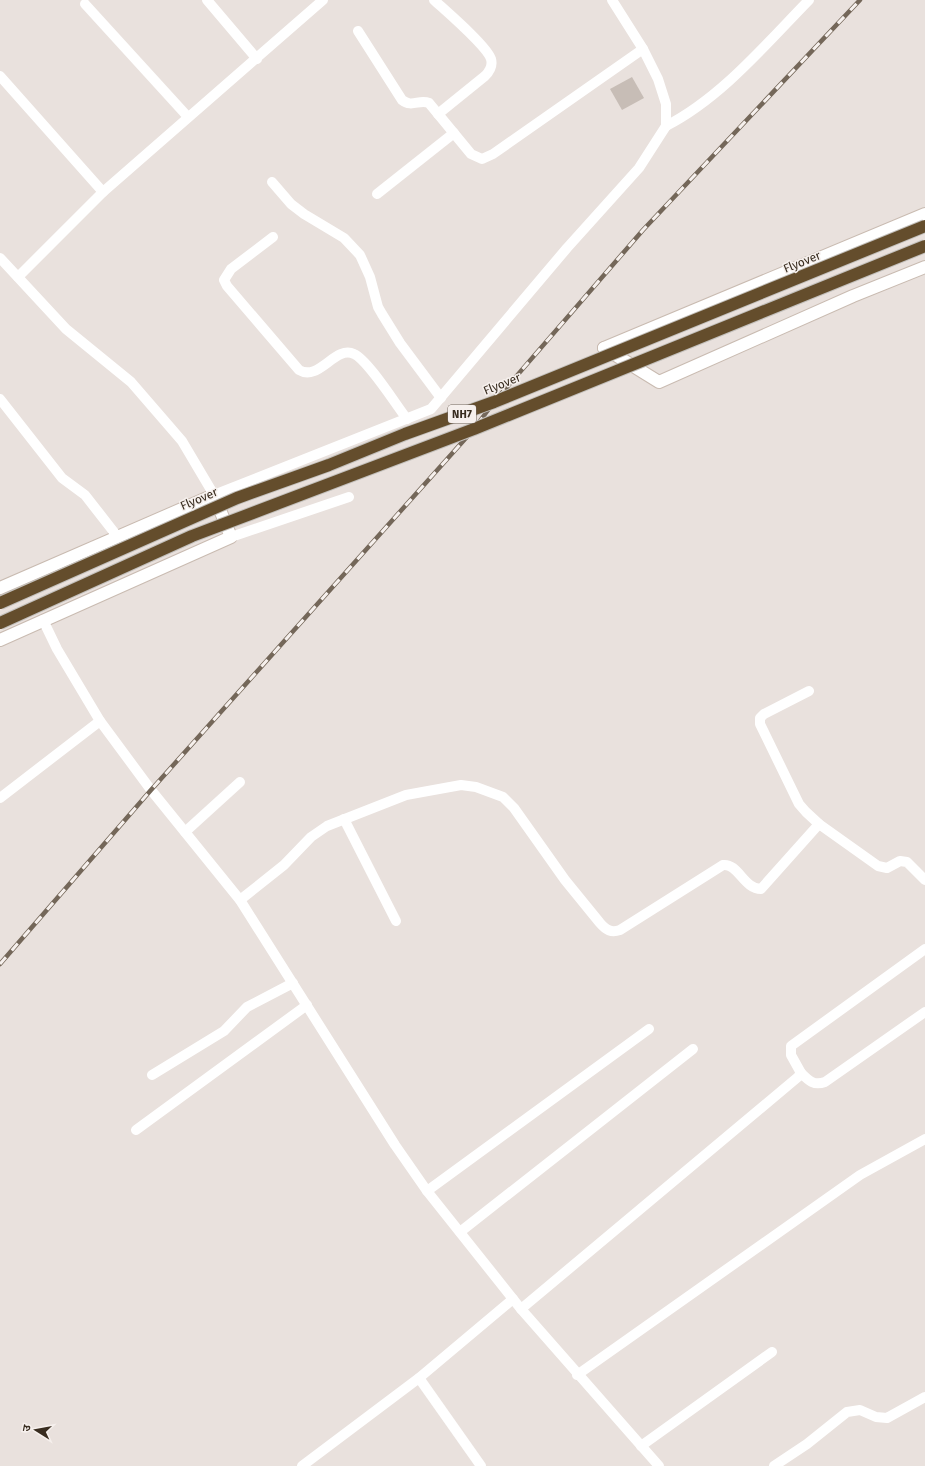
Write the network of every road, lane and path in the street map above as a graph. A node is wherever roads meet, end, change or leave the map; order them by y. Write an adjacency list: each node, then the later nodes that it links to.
1 (206, 0): 9 (street)
2 (323, 0): 9 (street)
3 (434, 0): 11 (street)
4 (612, 0): 8 (street)
5 (809, 0): 13 (street)
6 (84, 4): 12 (street)
7 (358, 31): 11 (street)
8 (643, 49): 13 (street); 14 (street)
9 (257, 59): 12 (street)
10 (0, 76): 16 (street)
11 (438, 114): 14 (street)
12 (188, 117): 16 (street)
13 (666, 126): 25 (street)
14 (454, 133): 17 (street)
15 (272, 182): 25 (street)
16 (103, 192): 24 (street)
17 (377, 194)
18 (925, 214): 23 (street)
19 (925, 226): 33 (highway, Flyover / NH7, bridge)
20 (274, 236): 27 (street)
21 (925, 246): 35 (highway, NH7, bridge)
22 (0, 258): 24 (street)
23 (925, 267)
24 (18, 277): 28 (street)
25 (441, 398): 27 (street)
26 (0, 399): 30 (street)
27 (406, 419): 28 (street)
28 (214, 495): 30 (street); 31 (street)
29 (350, 496): 31 (street)
30 (117, 536): 32 (street)
31 (231, 537): 34 (street)
32 (0, 588)
33 (0, 603)
34 (44, 620): 36 (street); 38 (street)
35 (0, 623)
36 (0, 640)
37 (809, 691): 42 (street)
38 (100, 722): 40 (street); 43 (street)
39 (240, 782): 43 (street)
40 (0, 798)
41 (344, 819): 42 (street); 45 (street); 46 (street)
42 (818, 824): 44 (street)
43 (185, 832): 45 (street)
44 (925, 880)
45 (240, 900): 48 (street)
46 (396, 921)
47 (925, 949): 53 (street)
48 (293, 983): 49 (street); 54 (street)
49 (307, 1005): 55 (street); 57 (street)
50 (925, 1012): 53 (street)
51 (649, 1029): 57 (street)
52 (693, 1049): 58 (street)
53 (801, 1073): 60 (street)
54 (152, 1075)
55 (136, 1130)
56 (925, 1139): 62 (street)
57 (427, 1191): 58 (street)
58 (460, 1232): 59 (street)
59 (513, 1299): 60 (street); 63 (street)
60 (521, 1309): 62 (street)
61 (772, 1352): 65 (street)
62 (577, 1376): 65 (street)
63 (419, 1378): 67 (street); 68 (street)
64 (925, 1397): 66 (street)
65 (641, 1446): 69 (street)
66 (777, 1465)
67 (302, 1466)
68 (481, 1466)
69 (659, 1466)

